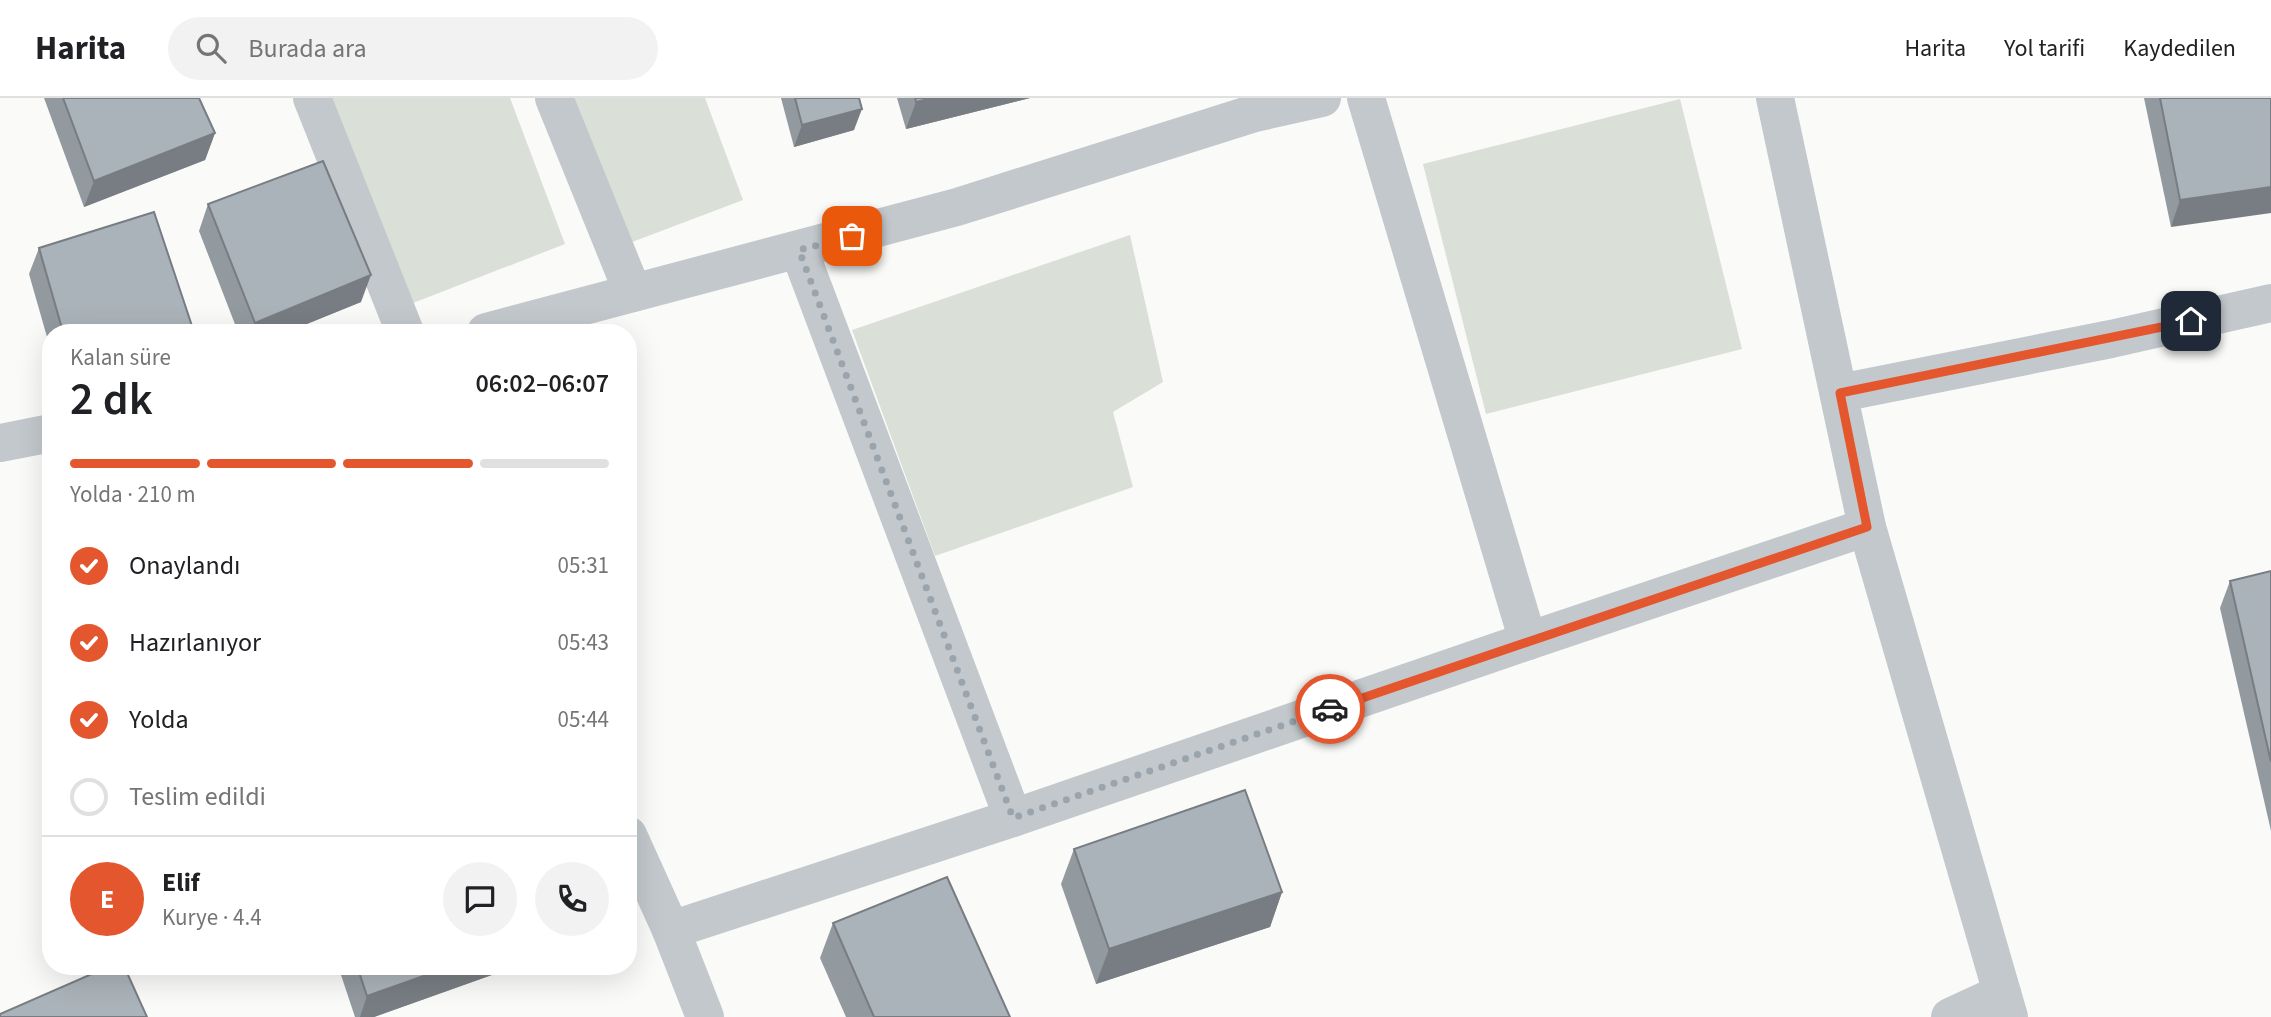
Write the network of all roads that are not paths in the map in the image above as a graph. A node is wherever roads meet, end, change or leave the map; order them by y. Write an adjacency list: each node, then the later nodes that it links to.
1 (312, 98): 10 (street)
2 (554, 98): 8 (street)
3 (1322, 98): 6 (street)
4 (1366, 98): 16 (street)
5 (1775, 98): 12 (street)
6 (1252, 106): 7 (street)
7 (799, 250): 8 (street); 17 (street)
8 (633, 293): 11 (street)
9 (2271, 303): 12 (street)
10 (402, 324)
11 (516, 324)
12 (1840, 393): 15 (street)
13 (42, 435): 14 (street)
14 (0, 443)
15 (1867, 527): 16 (street); 20 (street)
16 (1528, 641): 17 (street)
17 (1013, 818): 19 (street)
18 (637, 855): 19 (street)
19 (671, 930): 21 (street)
20 (2006, 1005): 22 (street)
21 (705, 1017)
22 (1950, 1017)

